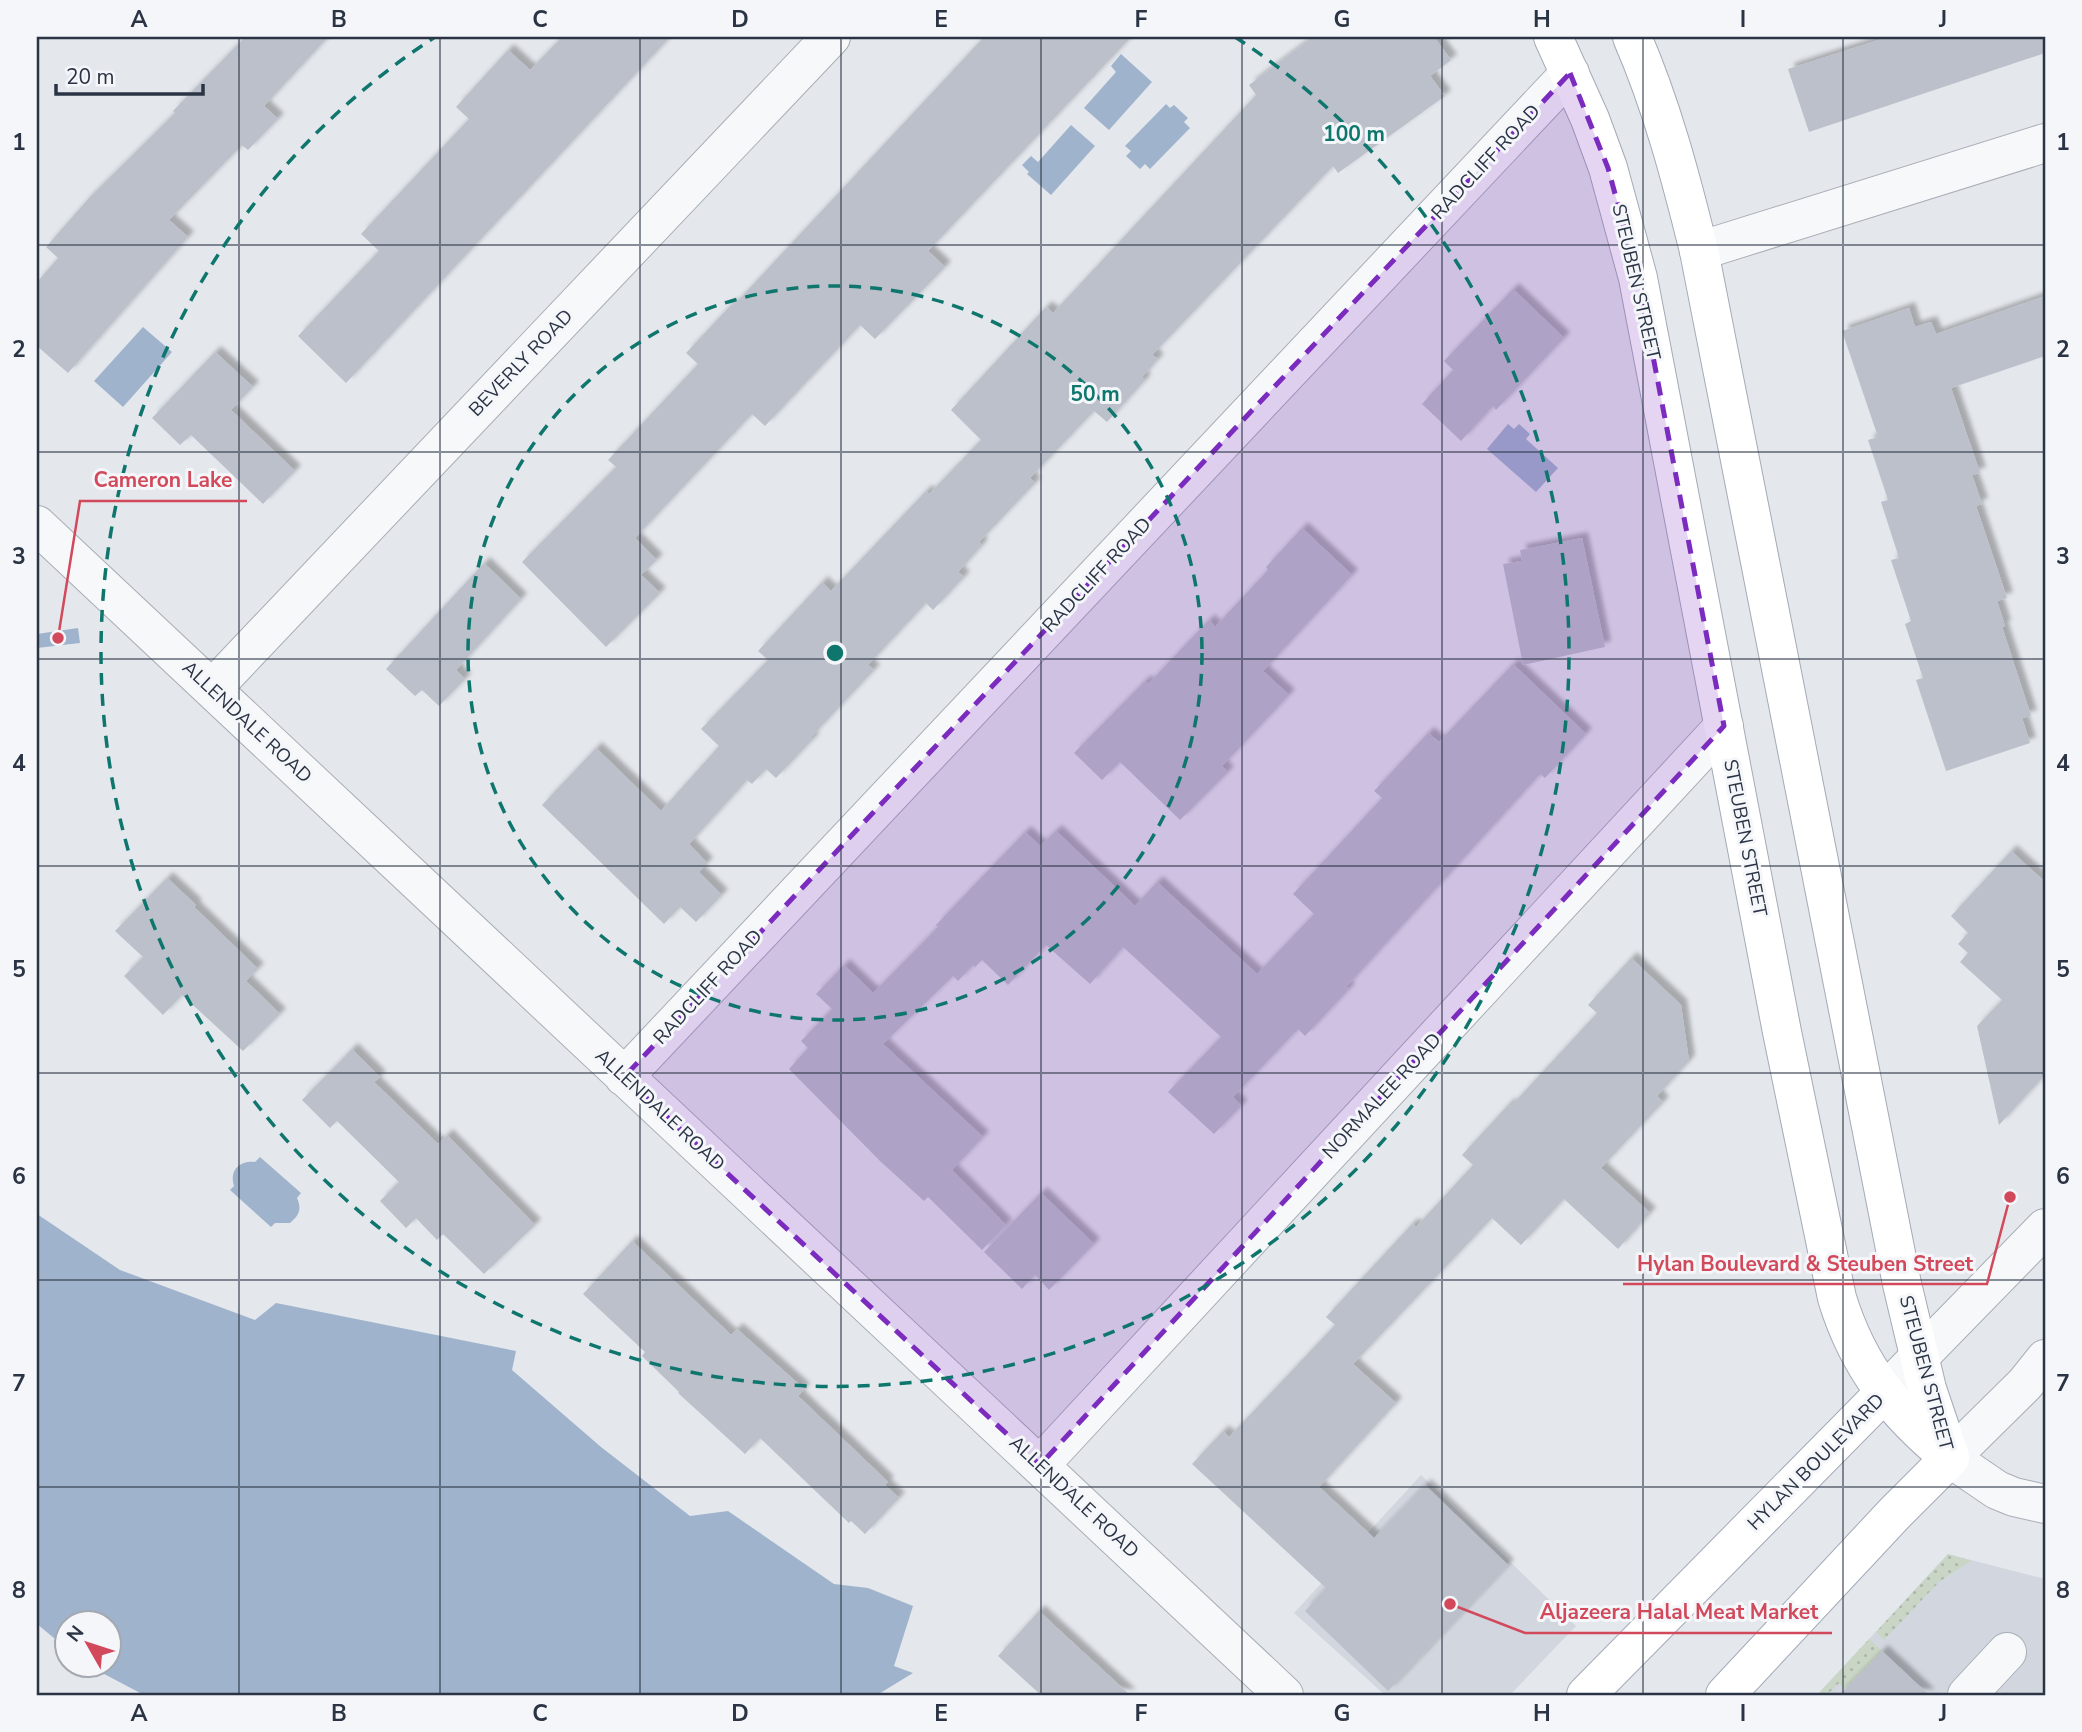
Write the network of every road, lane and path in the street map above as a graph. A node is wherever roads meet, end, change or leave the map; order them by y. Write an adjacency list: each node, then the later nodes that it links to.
1 (831, 37): 8 (street, BEVERLY ROAD)
2 (1553, 37): 4 (main road, STEUBEN STREET)
3 (1632, 37): 6 (main road, STEUBEN STREET)
4 (1570, 73): 9 (main road, STEUBEN STREET); 10 (street, RADCLIFF ROAD)
5 (2045, 143): 6 (street)
6 (1699, 251): 12 (main road, STEUBEN STREET)
7 (37, 525): 8 (street, ALLENDALE ROAD)
8 (212, 689): 10 (street, ALLENDALE ROAD)
9 (1724, 726): 14 (main road, STEUBEN STREET); 16 (street, NORMALEE ROAD)
10 (624, 1077): 16 (street, ALLENDALE ROAD)
11 (2045, 1228): 12 (street, HYLAN BOULEVARD)
12 (1920, 1356): 14 (street, HYLAN BOULEVARD); 15 (main road, STEUBEN STREET)
13 (2045, 1359): 15 (street)
14 (1885, 1392): 15 (main road, STEUBEN STREET); 20 (main road, HYLAN BOULEVARD)
15 (1950, 1458): 17 (street); 21 (main road)
16 (1040, 1465): 19 (street, ALLENDALE ROAD)
17 (2045, 1504)
18 (2006, 1676): 22 (street)
19 (1284, 1695)
20 (1586, 1695)
21 (1725, 1695)
22 (1967, 1695)

